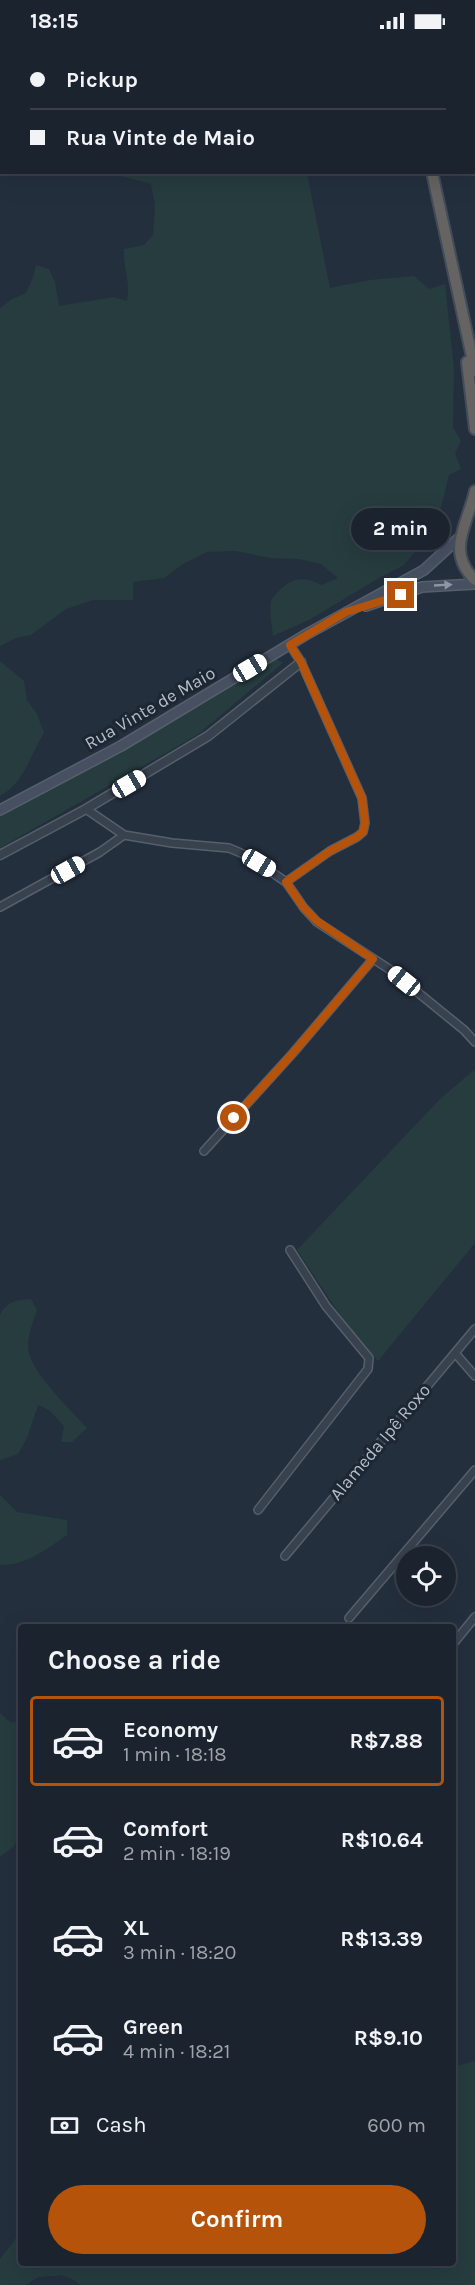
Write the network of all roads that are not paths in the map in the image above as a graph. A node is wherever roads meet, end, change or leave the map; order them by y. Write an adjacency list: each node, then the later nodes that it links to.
1 (432, 174): 2 (highway)
2 (462, 320): 3 (highway); 4 (highway)
3 (475, 371)
4 (475, 429)
5 (475, 491): 7 (highway)
6 (475, 515): 7 (highway)
7 (461, 533): 8 (highway); 9 (main road, Rua Vinte de Maio)
8 (475, 582): 9 (main road, Rua Vinte de Maio, one-way to 8)
9 (346, 612): 10 (main road, Rua Vinte de Maio)
10 (290, 645): 11 (street); 13 (main road, Rua Vinte de Maio)
11 (301, 662): 12 (street); 16 (street)
12 (86, 809): 14 (street); 15 (street)
13 (0, 810)
14 (124, 835): 16 (street); 17 (street)
15 (0, 855)
16 (286, 882): 18 (street)
17 (0, 907)
18 (373, 959): 19 (street); 20 (street)
19 (475, 1042)
20 (204, 1151)
21 (290, 1250): 26 (street)
22 (475, 1329): 23 (street, Alameda Ipê Roxo)
23 (455, 1353): 24 (street); 27 (street, Alameda Ipê Roxo)
24 (475, 1376)
25 (475, 1470): 29 (street)
26 (258, 1510)
27 (285, 1556)
28 (475, 1617): 30 (street)
29 (350, 1618)
30 (456, 1640)

